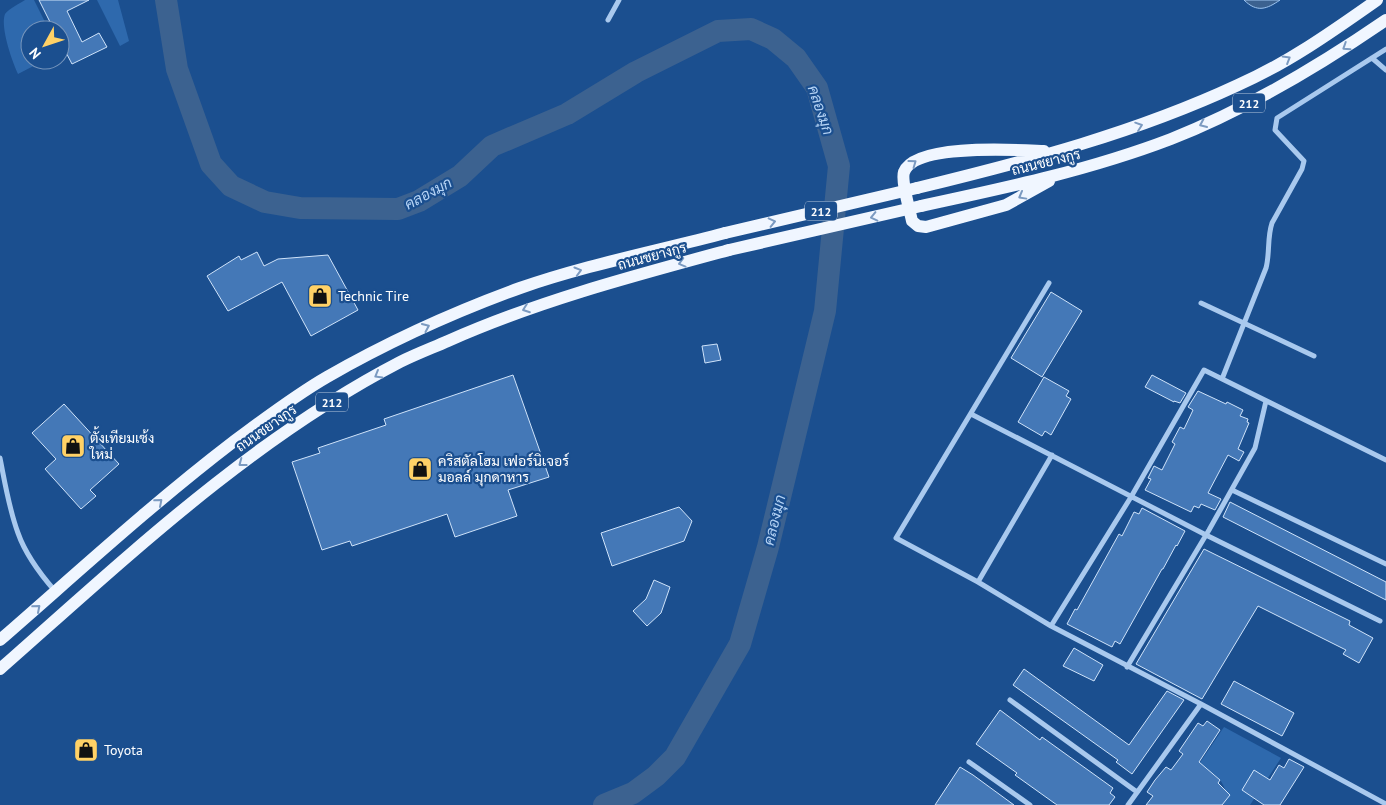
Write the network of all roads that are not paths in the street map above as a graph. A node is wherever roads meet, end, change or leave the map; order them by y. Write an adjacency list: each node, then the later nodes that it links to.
1 (619, 0): 3 (street)
2 (1377, 0): 8 (main road, ถนนชยางกูร / 212, one-way to 2)
3 (608, 20)
4 (1386, 20): 9 (main road, ถนนชยางกูร / 212, one-way to 9)
5 (1386, 50): 6 (street)
6 (1372, 58): 7 (street); 12 (street)
7 (1386, 70)
8 (1057, 152): 9 (main road, one-way to 8); 25 (main road, ถนนชยางกูร / 212, one-way to 8, bridge)
9 (1064, 173): 30 (main road, ถนนชยางกูร / 212, one-way to 30, bridge)
10 (1049, 283): 16 (street)
11 (1201, 303): 12 (street)
12 (1244, 323): 13 (street); 14 (street)
13 (1314, 356)
14 (1222, 380): 15 (street); 21 (street)
15 (1266, 401): 19 (street); 20 (street)
16 (971, 414): 17 (street); 24 (street)
17 (1052, 455): 21 (street); 24 (street)
18 (0, 458): 25 (street)
19 (1386, 460)
20 (1232, 490): 22 (street); 23 (street)
21 (1131, 497): 22 (street); 27 (street)
22 (1206, 536): 26 (street); 29 (street)
23 (1386, 564)
24 (978, 582): 27 (street)
25 (56, 592): 28 (main road, ถนนชยางกูร / 212, one-way to 25)
26 (1380, 621)
27 (1051, 626): 29 (street)
28 (0, 640)
29 (1127, 667): 32 (street)
30 (0, 670)
31 (1010, 700): 34 (street)
32 (1201, 704): 34 (street); 35 (street)
33 (969, 762): 36 (street)
34 (1137, 792): 37 (street)
35 (1386, 804)
36 (1030, 805)
37 (1128, 805)

